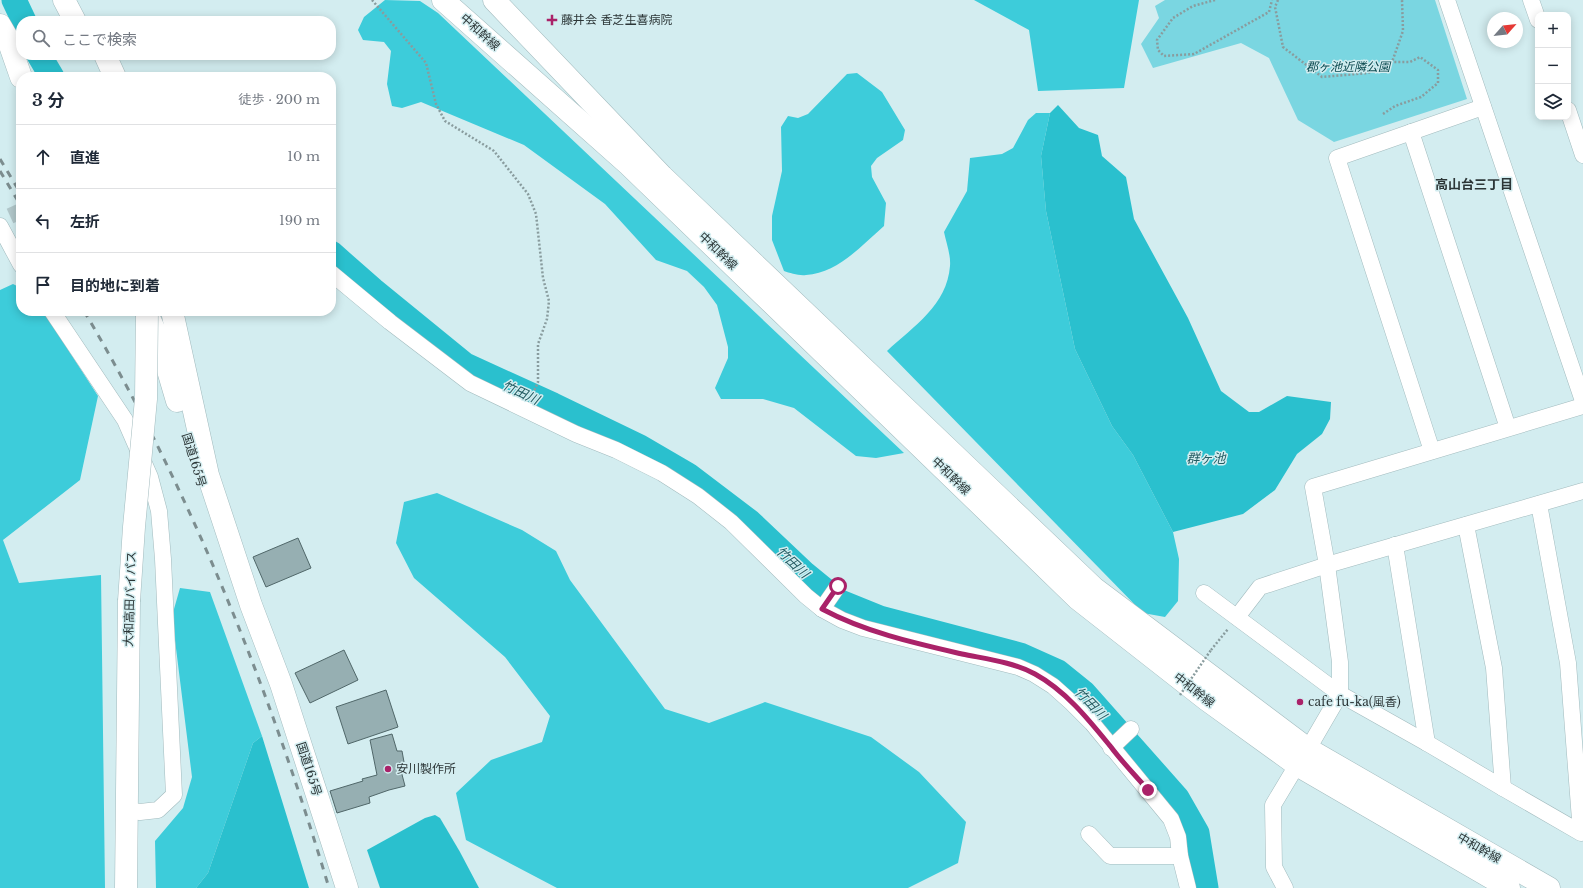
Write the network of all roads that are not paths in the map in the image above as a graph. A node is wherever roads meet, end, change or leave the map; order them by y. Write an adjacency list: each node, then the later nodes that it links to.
1 (64, 0): 8 (main road)
2 (79, 0): 9 (main road)
3 (494, 0): 48 (main road, 中和幹線)
4 (1447, 0): 19 (street)
5 (1531, 0): 7 (street)
6 (451, 4): 48 (main road, 中和幹線)
7 (1535, 12)
8 (72, 16)
9 (87, 16)
10 (3, 31): 11 (main road); 15 (main road)
11 (16, 54)
12 (19, 60): 16 (main road)
13 (93, 60): 17 (main road)
14 (107, 60): 18 (main road)
15 (19, 72)
16 (26, 72)
17 (99, 72)
18 (113, 72)
19 (1483, 108): 21 (street); 30 (street)
20 (1571, 119): 22 (street)
21 (1411, 132): 32 (street); 33 (street)
22 (1583, 155)
23 (3, 222): 24 (street)
24 (16, 253)
25 (336, 277): 42 (street)
26 (55, 316): 50 (street)
27 (147, 316): 50 (main road, 大和高田バイパス, bridge)
28 (149, 316): 41 (main road, 国道165号)
29 (173, 316): 41 (main road, 国道165号)
30 (1583, 401)
31 (1583, 406): 32 (street)
32 (1508, 428): 33 (street)
33 (1432, 450): 38 (street)
34 (1583, 491): 35 (street)
35 (1539, 504): 36 (street); 52 (street)
36 (1466, 525): 37 (street); 49 (street)
37 (1395, 545): 38 (street); 46 (street)
38 (1326, 565): 43 (street); 44 (street)
39 (838, 586): 42 (street)
40 (1204, 593): 43 (street)
41 (251, 605): 55 (main road, 国道165号)
42 (822, 609): 47 (street)
43 (1237, 617): 44 (street)
44 (1340, 694): 46 (street); 48 (street)
45 (1131, 729): 47 (street)
46 (1427, 743): 49 (street)
47 (1111, 748): 53 (street)
48 (1302, 757): 57 (street); 58 (main road, 中和幹線); 59 (main road, 中和幹線)
49 (1504, 788): 52 (street)
50 (127, 810): 54 (main road, 大和高田バイパス)
51 (1089, 834): 53 (street)
52 (1582, 834)
53 (1180, 856): 56 (street)
54 (126, 888)
55 (347, 888)
56 (1188, 888)
57 (1285, 888)
58 (1509, 888)
59 (1549, 888)

